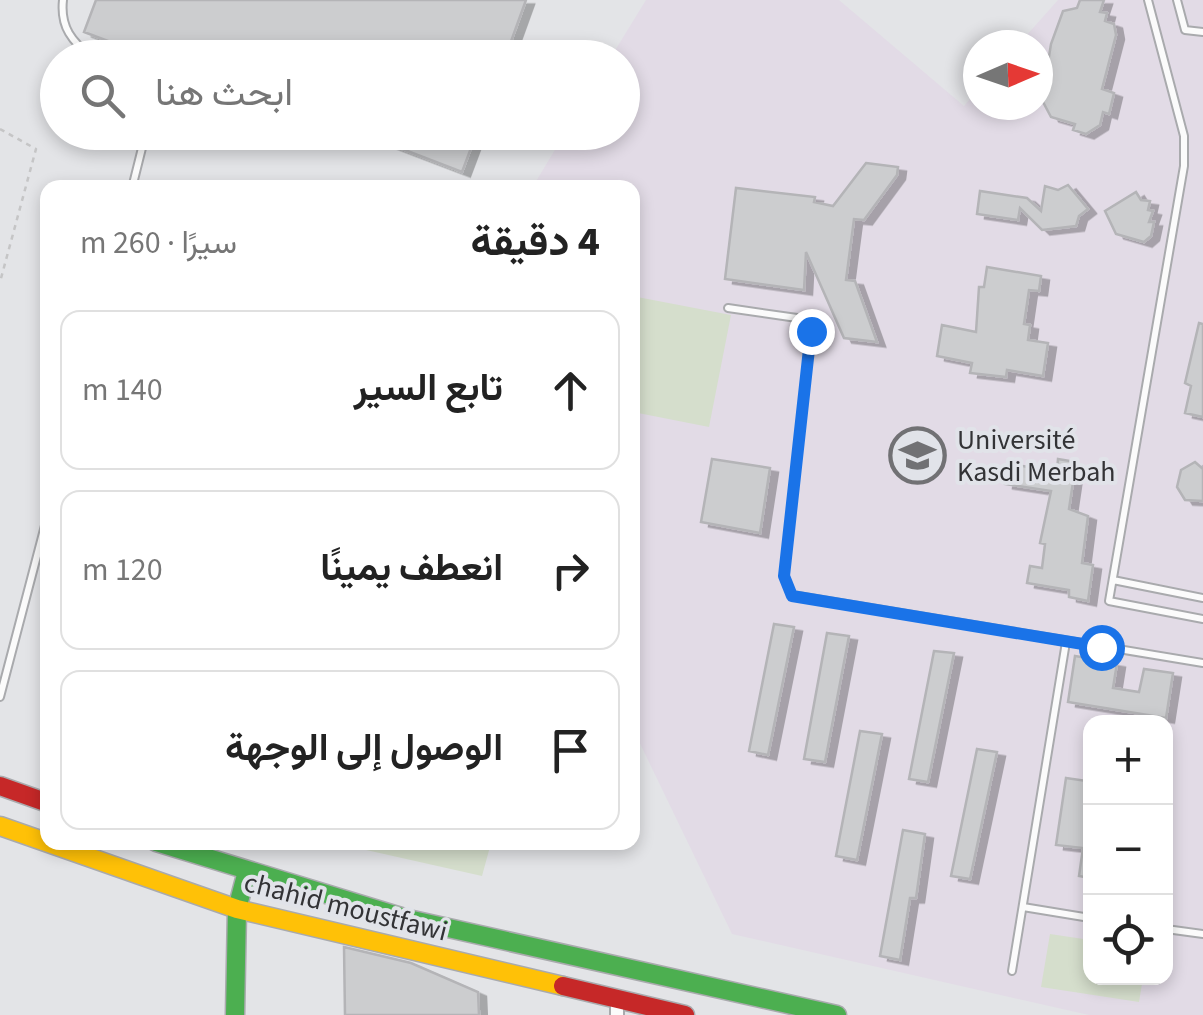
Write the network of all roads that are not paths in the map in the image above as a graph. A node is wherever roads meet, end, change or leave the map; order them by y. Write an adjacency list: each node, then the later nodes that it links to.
1 (62, 0): 5 (lane)
2 (1148, 0): 10 (lane)
3 (1177, 0): 4 (lane)
4 (1203, 32)
5 (74, 40)
6 (142, 150): 7 (lane)
7 (134, 180)
8 (728, 308): 13 (lane)
9 (40, 544): 15 (lane)
10 (1112, 580): 11 (lane); 12 (lane)
11 (1203, 598)
12 (1203, 619)
13 (1066, 642): 14 (lane); 23 (lane)
14 (1203, 664)
15 (0, 697)
16 (0, 786): 17 (main road)
17 (40, 800)
18 (0, 826): 19 (main road, chahid moustfawi)
19 (40, 840)
20 (69, 850): 24 (main road, chahid moustfawi)
21 (177, 850): 22 (main road, chahid moustfawi)
22 (246, 876): 24 (main road); 32 (main road, chahid moustfawi)
23 (1023, 907): 25 (lane); 28 (lane)
24 (237, 909): 29 (main road, chahid moustfawi); 30 (main road)
25 (1083, 917)
26 (1173, 930): 27 (lane)
27 (1203, 934)
28 (1012, 971)
29 (616, 1007): 31 (main road, chahid moustfawi)
30 (235, 1015)
31 (686, 1015)
32 (837, 1015)

